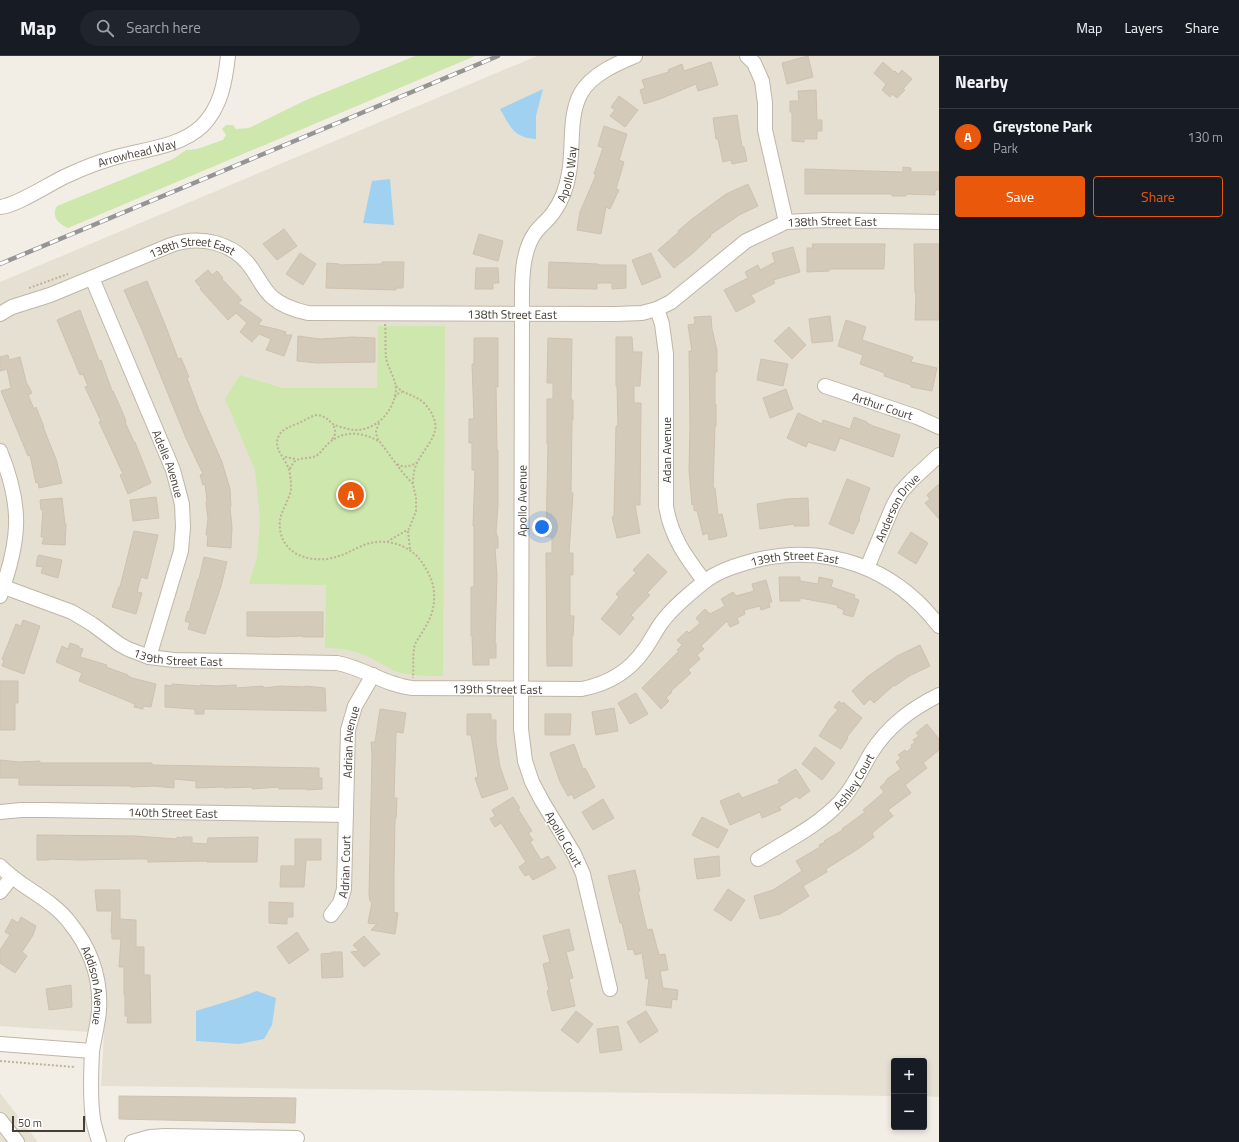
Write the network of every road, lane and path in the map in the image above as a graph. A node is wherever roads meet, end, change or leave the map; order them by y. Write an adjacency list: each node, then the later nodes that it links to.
1 (228, 56): 4 (street, Arrowhead Way)
2 (635, 56): 11 (street, Apollo Way)
3 (747, 56): 5 (street)
4 (0, 207)
5 (786, 222): 6 (street, 138th Street East); 10 (street, 138th Street East)
6 (939, 222)
7 (69, 273): 9 (path)
8 (92, 278): 11 (street, 138th Street East); 12 (street); 39 (street, Adelle Avenue)
9 (29, 288)
10 (657, 309): 11 (street, 138th Street East); 36 (street, Adan Avenue)
11 (522, 313): 42 (street, Apollo Avenue)
12 (0, 314)
13 (386, 324): 14 (path)
14 (395, 385): 16 (path); 17 (path)
15 (825, 386): 20 (street, Arthur Court)
16 (402, 392): 17 (path); 28 (path)
17 (393, 400): 18 (path)
18 (379, 422): 21 (path); 23 (path)
19 (333, 424): 21 (path); 22 (path); 26 (path)
20 (939, 427)
21 (356, 432): 22 (path); 23 (path)
22 (331, 440): 27 (path)
23 (379, 441): 29 (path)
24 (0, 452): 37 (street)
25 (939, 455): 35 (street, Anderson Drive)
26 (284, 457): 27 (path); 30 (path)
27 (298, 459): 30 (path)
28 (418, 462): 29 (path); 31 (path)
29 (396, 464): 31 (path)
30 (290, 470): 33 (path)
31 (413, 484): 32 (path)
32 (408, 531): 33 (path); 34 (path)
33 (387, 542): 34 (path)
34 (410, 549): 41 (path)
35 (867, 568): 36 (street, 139th Street East); 38 (street, 139th Street East)
36 (704, 581): 42 (street, 139th Street East)
37 (2, 591): 39 (street, 139th Street East)
38 (939, 626)
39 (148, 657): 40 (street, 139th Street East)
40 (373, 675): 41 (street, 139th Street East); 45 (street, Adrian Avenue)
41 (412, 688): 42 (street, 139th Street East)
42 (521, 689): 51 (street, Apollo Court)
43 (939, 695): 46 (street, Ashley Court)
44 (0, 812): 45 (street, 140th Street East)
45 (346, 815): 50 (street, Adrian Court)
46 (758, 859)
47 (0, 866): 48 (street, Addison Avenue)
48 (12, 877): 49 (street); 53 (street, Addison Avenue)
49 (0, 892)
50 (331, 914)
51 (610, 989)
52 (0, 1044): 53 (street)
53 (92, 1051): 60 (street, Addison Avenue)
54 (0, 1061): 55 (path)
55 (74, 1067)
56 (0, 1120): 59 (street)
57 (297, 1138): 58 (street)
58 (222, 1140): 61 (street)
59 (18, 1142)
60 (99, 1142)
61 (132, 1142)

